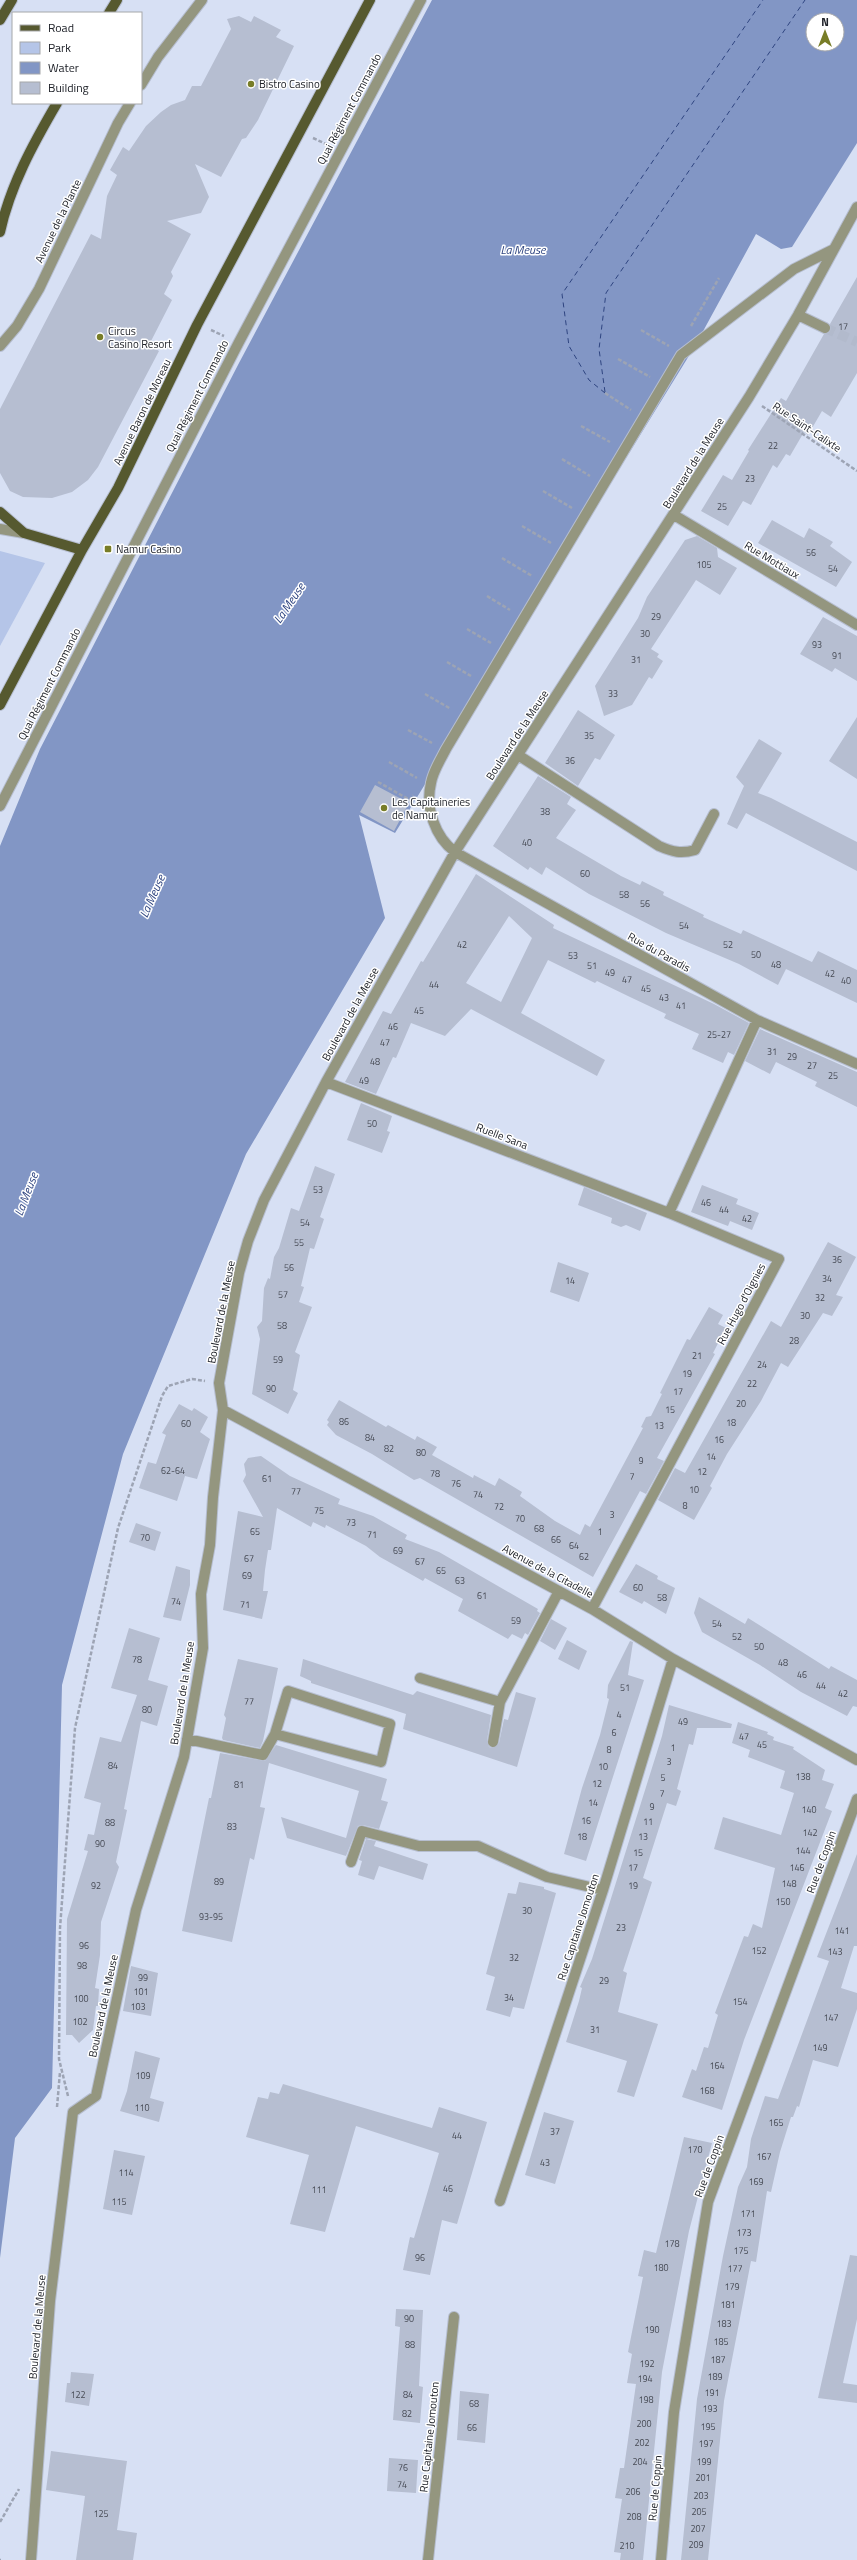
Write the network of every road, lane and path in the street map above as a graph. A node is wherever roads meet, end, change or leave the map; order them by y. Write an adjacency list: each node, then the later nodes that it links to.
1 (12, 0): 7 (main road)
2 (117, 0): 6 (main road)
3 (202, 0): 8 (street)
4 (370, 0): 37 (main road, Avenue Baron de Moreau)
5 (421, 0): 55 (street, Quai Régiment Commando)
6 (110, 12)
7 (0, 20)
8 (142, 83)
9 (56, 104): 12 (main road)
10 (129, 104): 17 (street, Avenue de la Plante)
11 (857, 208): 13 (street, Boulevard de la Meuse)
12 (0, 232)
13 (834, 249): 14 (street, Boulevard de la Meuse); 23 (street, Rue du Paradis)
14 (798, 315): 15 (street); 22 (street, Boulevard de la Meuse)
15 (825, 328)
16 (641, 330): 18 (path)
17 (0, 346)
18 (670, 347)
19 (618, 359): 20 (path)
20 (651, 378)
21 (605, 393): 23 (path)
22 (749, 397): 27 (path, Rue Saint-Calixte); 32 (street, Boulevard de la Meuse)
23 (643, 418): 57 (street, Rue du Paradis)
24 (581, 426): 25 (path)
25 (613, 444)
26 (562, 459): 28 (path)
27 (857, 470)
28 (593, 478)
29 (543, 491): 30 (path)
30 (574, 509)
31 (0, 512): 35 (main road)
32 (674, 515): 42 (street, Rue Mottiaux); 52 (street, Boulevard de la Meuse)
33 (522, 526): 36 (path)
34 (0, 529): 35 (street)
35 (24, 533): 37 (main road)
36 (553, 544)
37 (82, 550): 48 (main road, Avenue Baron de Moreau)
38 (502, 558): 39 (path)
39 (533, 577)
40 (487, 596): 41 (path)
41 (513, 611)
42 (857, 625)
43 (467, 629): 44 (path)
44 (494, 644)
45 (447, 662): 46 (path)
46 (473, 677)
47 (425, 694): 49 (path)
48 (0, 705)
49 (455, 711)
50 (408, 730): 51 (path)
51 (434, 744)
52 (518, 755): 56 (street); 57 (street, Boulevard de la Meuse)
53 (389, 762): 54 (path)
54 (421, 780)
55 (0, 806)
56 (714, 814)
57 (455, 852): 58 (street, Rue du Paradis); 60 (street, Boulevard de la Meuse)
58 (757, 1020): 59 (street, Rue du Paradis); 61 (street)
59 (857, 1064)
60 (326, 1082): 61 (street, Ruelle Sana); 62 (street, Boulevard de la Meuse)
61 (669, 1213): 65 (street, Rue Hugo d'Oignies)
62 (219, 1383): 63 (street, Boulevard de la Meuse); 76 (path)
63 (223, 1410): 64 (street, Avenue de la Citadelle); 70 (street, Boulevard de la Meuse)
64 (559, 1591): 65 (street, Avenue de la Citadelle); 68 (street)
65 (592, 1609): 66 (street, Avenue de la Citadelle)
66 (673, 1659): 72 (street, Avenue de la Citadelle); 75 (street, Rue Capitaine Jomouton)
67 (420, 1678): 68 (street)
68 (500, 1702): 71 (street)
69 (275, 1734): 69 (street); 70 (street)
70 (187, 1739): 76 (street, Boulevard de la Meuse)
71 (493, 1742)
72 (857, 1760)
73 (857, 1799): 81 (street, Rue de Coppin)
74 (351, 1862): 75 (street)
75 (603, 1890): 77 (street, Rue Capitaine Jomouton)
76 (73, 2112): 79 (street, Boulevard de la Meuse)
77 (500, 2201)
78 (454, 2316): 80 (street, Rue Capitaine Jomouton)
79 (31, 2560)
80 (428, 2560)
81 (661, 2560)

